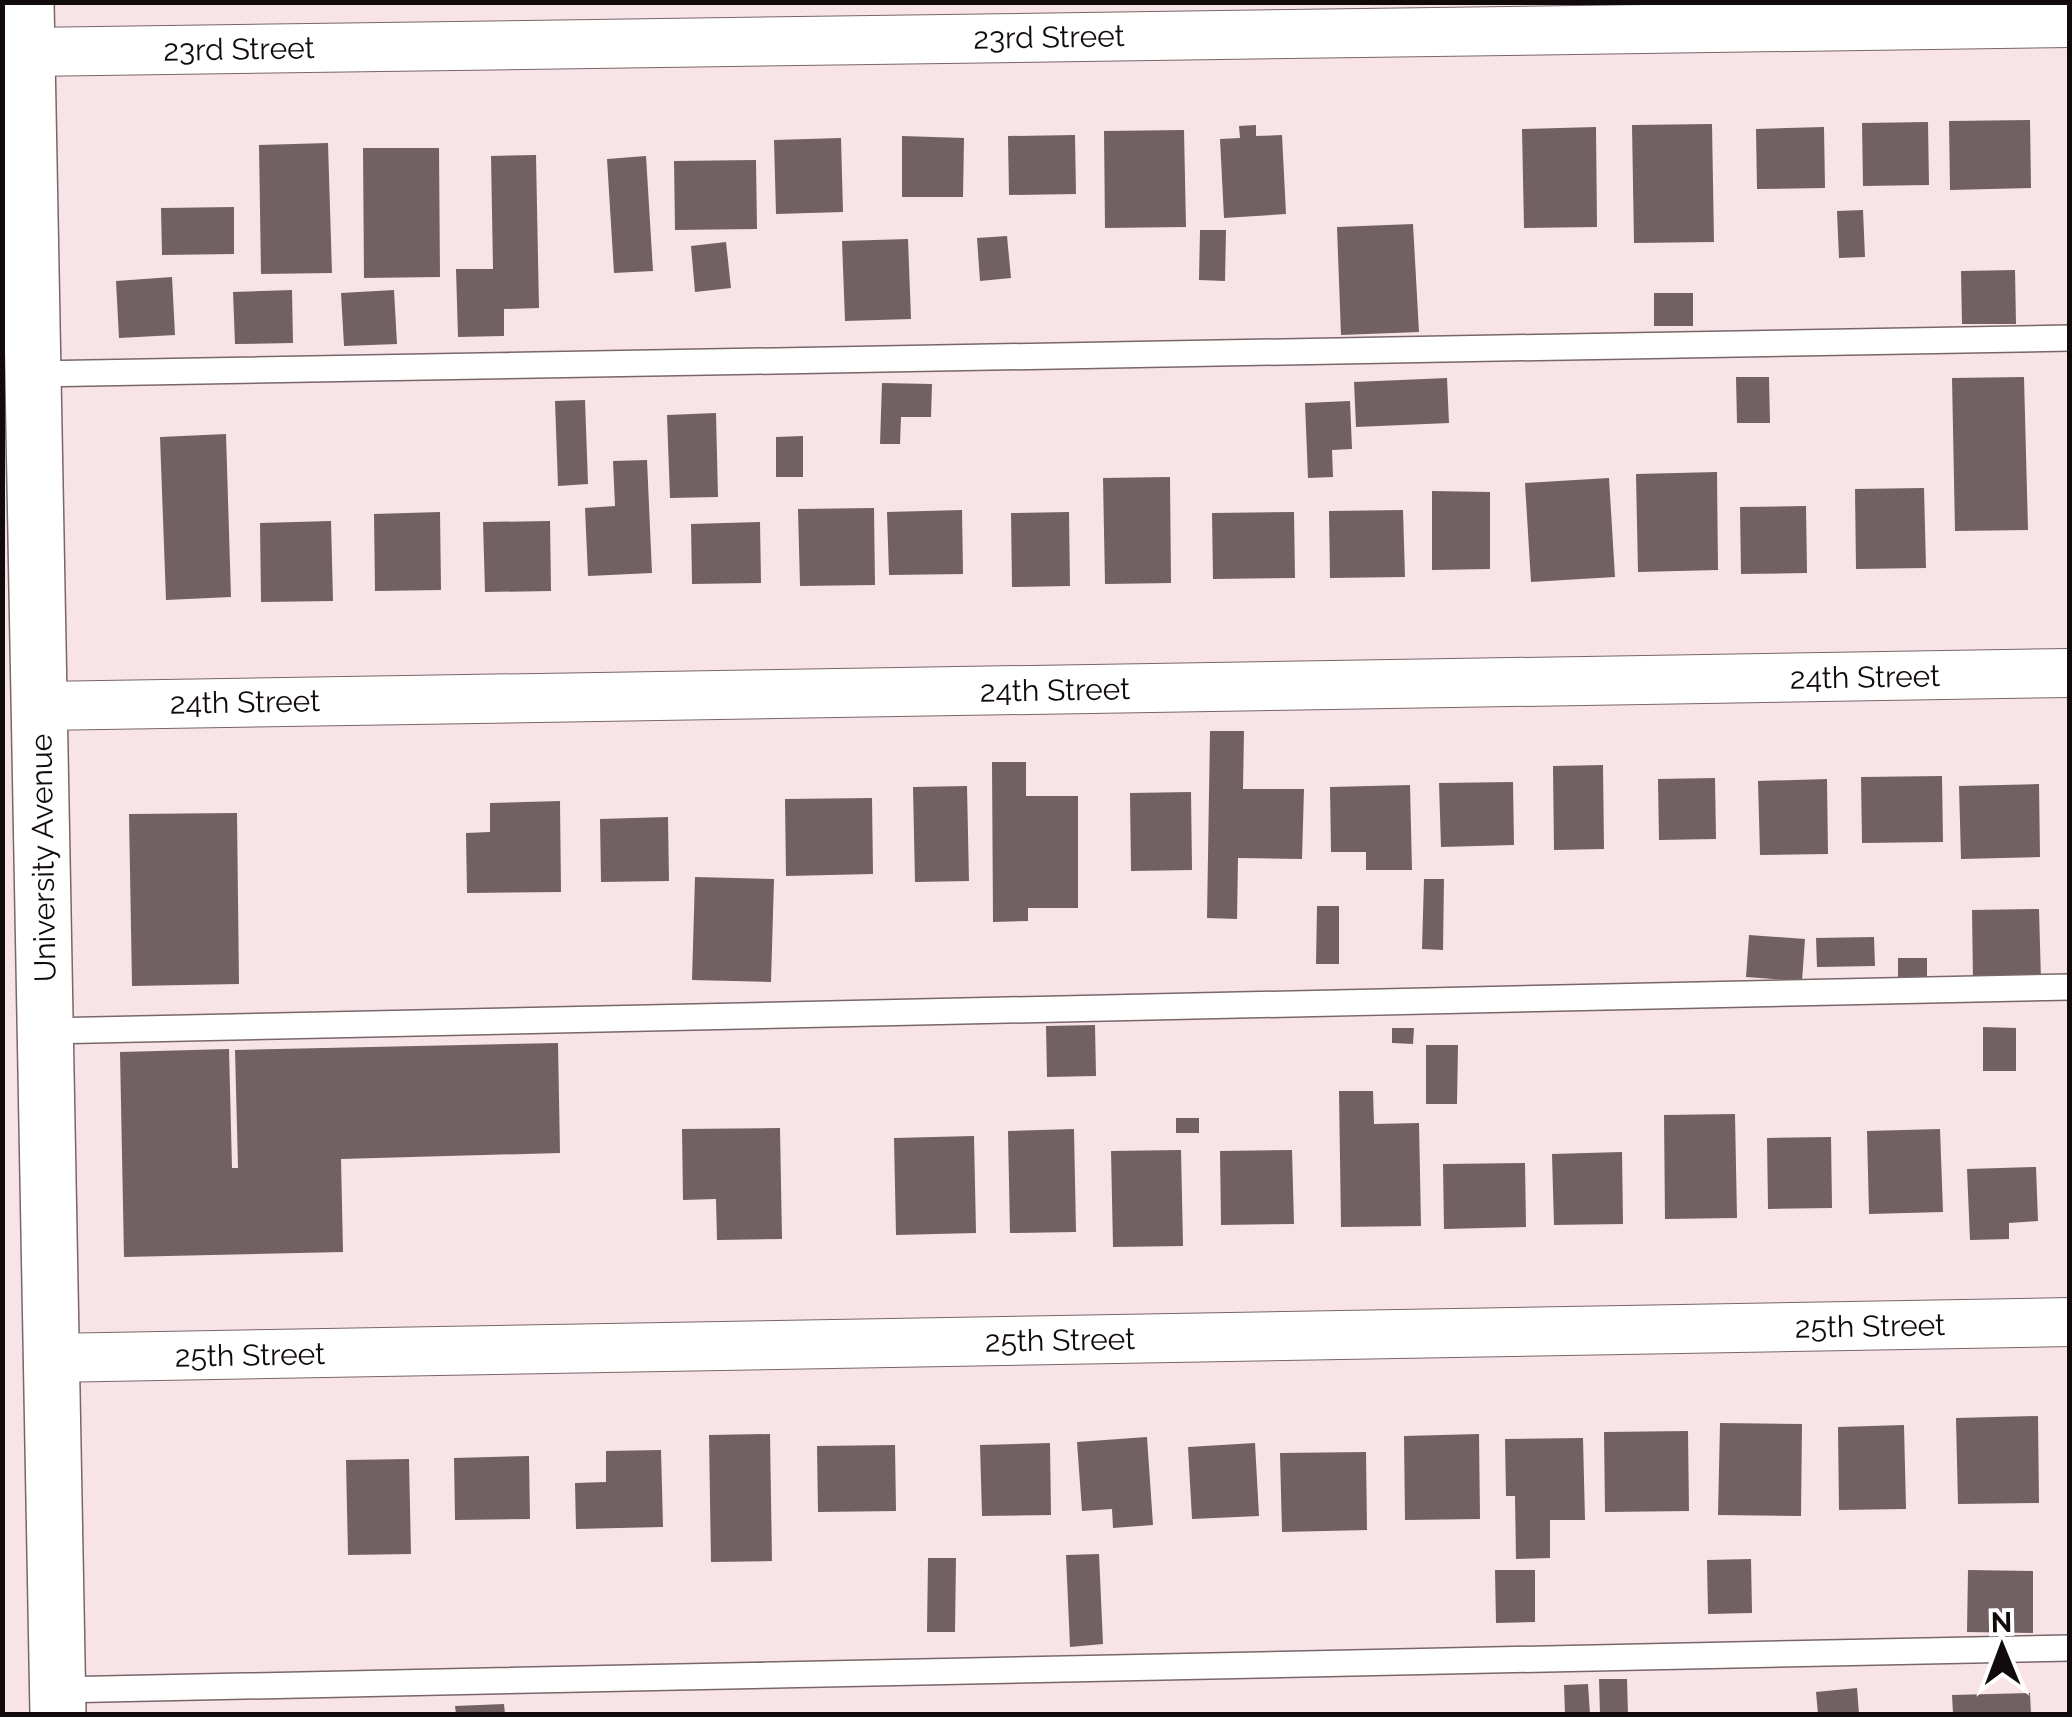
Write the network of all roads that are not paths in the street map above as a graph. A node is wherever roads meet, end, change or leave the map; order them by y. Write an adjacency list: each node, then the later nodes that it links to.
1 (2070, 22): 2 (street, 23rd Street)
2 (27, 27): 4 (main road, University Avenue)
3 (2070, 338): 4 (lane)
4 (34, 374): 6 (main road, University Avenue)
5 (2070, 674): 6 (street, 24th Street)
6 (41, 706): 8 (main road, University Avenue)
7 (2070, 987): 8 (lane)
8 (46, 1031): 10 (main road, University Avenue)
9 (2070, 1322): 10 (street, 25th Street)
10 (50, 1358): 12 (main road, University Avenue)
11 (2070, 1648): 12 (lane)
12 (58, 1702)

